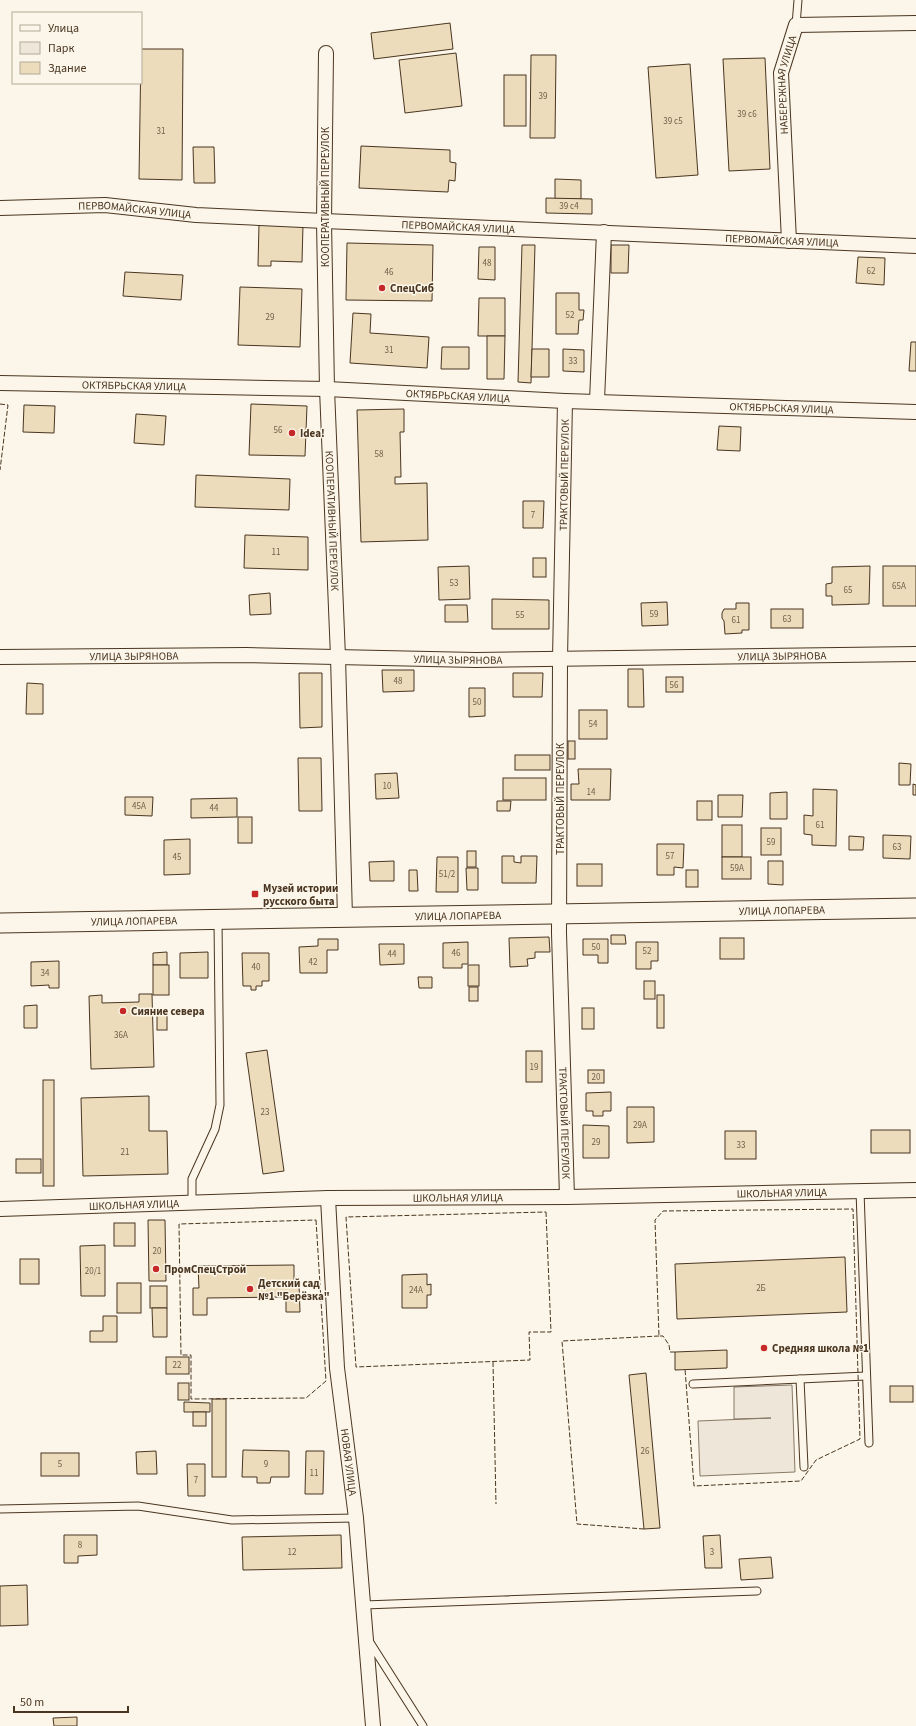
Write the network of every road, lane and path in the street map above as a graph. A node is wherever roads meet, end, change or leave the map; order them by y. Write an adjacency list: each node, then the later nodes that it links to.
1 (798, 0): 3 (lane)
2 (916, 23): 3 (street, НАБЕРЕЖНАЯ УЛИЦА)
3 (796, 25): 8 (street, НАБЕРЕЖНАЯ УЛИЦА)
4 (326, 53): 6 (street, КООПЕРАТИВНЫЙ ПЕРЕУЛОК)
5 (0, 208): 6 (street, ПЕРВОМАЙСКАЯ УЛИЦА)
6 (324, 221): 7 (street, ПЕРВОМАЙСКАЯ УЛИЦА); 11 (street, КООПЕРАТИВНЫЙ ПЕРЕУЛОК)
7 (604, 232): 8 (street, ПЕРВОМАЙСКАЯ УЛИЦА); 13 (street)
8 (789, 241): 9 (street, ПЕРВОМАЙСКАЯ УЛИЦА)
9 (916, 246)
10 (0, 383): 11 (street, ОКТЯБРЬСКАЯ УЛИЦА)
11 (327, 389): 12 (street, ОКТЯБРЬСКАЯ УЛИЦА); 17 (street, КООПЕРАТИВНЫЙ ПЕРЕУЛОК)
12 (565, 401): 13 (street, ОКТЯБРЬСКАЯ УЛИЦА); 18 (street, ТРАКТОВЫЙ ПЕРЕУЛОК)
13 (597, 401): 14 (street, ОКТЯБРЬСКАЯ УЛИЦА)
14 (916, 412)
15 (916, 654): 18 (street, УЛИЦА ЗЫРЯНОВА)
16 (0, 656): 17 (street, УЛИЦА ЗЫРЯНОВА)
17 (338, 657): 18 (street, УЛИЦА ЗЫРЯНОВА); 21 (street, КООПЕРАТИВНЫЙ ПЕРЕУЛОК)
18 (560, 659): 20 (street, ТРАКТОВЫЙ ПЕРЕУЛОК)
19 (916, 908): 20 (main road, УЛИЦА ЛОПАРЕВА)
20 (559, 916): 21 (main road, УЛИЦА ЛОПАРЕВА); 26 (street, ТРАКТОВЫЙ ПЕРЕУЛОК)
21 (345, 917): 22 (main road, УЛИЦА ЛОПАРЕВА)
22 (218, 918): 23 (main road, УЛИЦА ЛОПАРЕВА); 28 (lane)
23 (0, 923)
24 (916, 1190): 25 (street, ШКОЛЬНАЯ УЛИЦА)
25 (860, 1191): 26 (street, ШКОЛЬНАЯ УЛИЦА); 30 (lane)
26 (567, 1196): 27 (street, ШКОЛЬНАЯ УЛИЦА)
27 (328, 1198): 28 (street, ШКОЛЬНАЯ УЛИЦА); 36 (street, НОВАЯ УЛИЦА)
28 (192, 1202): 29 (street, ШКОЛЬНАЯ УЛИЦА)
29 (0, 1210)
30 (866, 1376): 31 (lane); 33 (lane)
31 (800, 1379): 32 (lane); 34 (lane)
32 (693, 1384)
33 (869, 1443)
34 (804, 1467)
35 (0, 1509): 36 (lane)
36 (356, 1518): 38 (street, НОВАЯ УЛИЦА)
37 (757, 1591): 38 (lane)
38 (364, 1605): 39 (street, НОВАЯ УЛИЦА)
39 (366, 1636): 40 (street, НОВАЯ УЛИЦА); 41 (lane)
40 (373, 1726)
41 (423, 1726)

